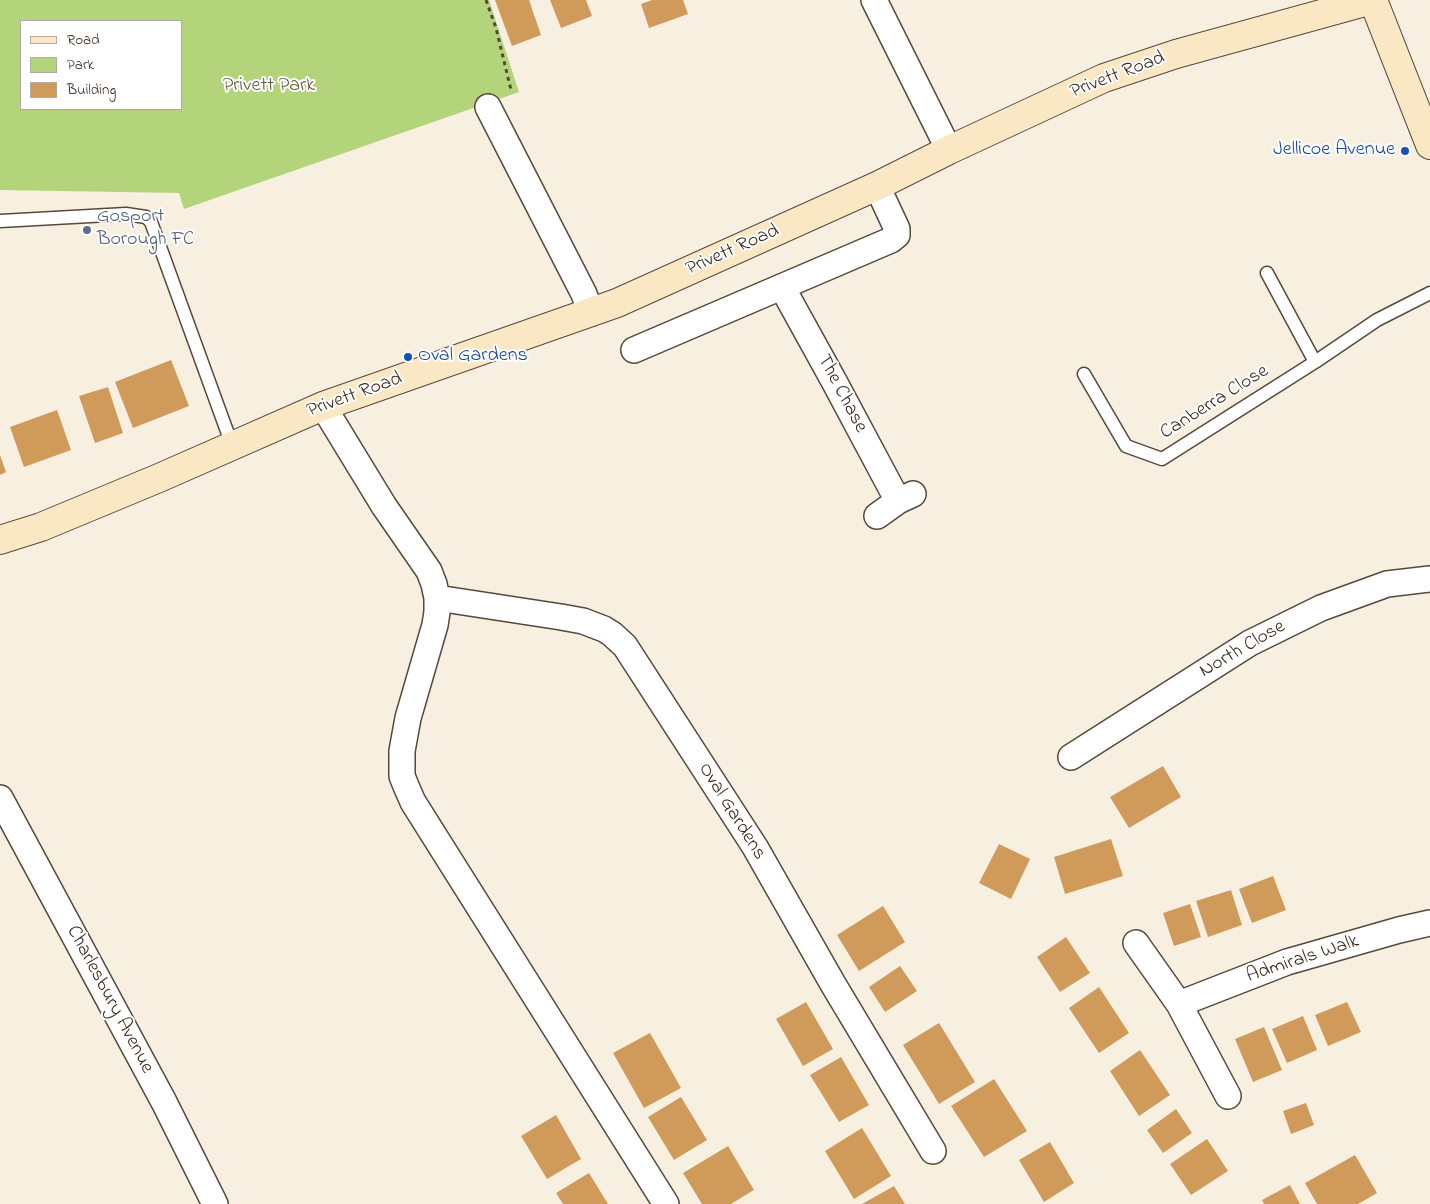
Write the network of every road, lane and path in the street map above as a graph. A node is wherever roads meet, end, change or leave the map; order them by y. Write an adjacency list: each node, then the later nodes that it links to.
1 (874, 0): 5 (street)
2 (1373, 0): 4 (main road); 5 (main road, Privett Road)
3 (488, 107): 11 (street)
4 (1430, 142)
5 (949, 150): 6 (main road, Privett Road)
6 (877, 186): 9 (street); 11 (main road, Privett Road)
7 (0, 221): 16 (lane)
8 (1267, 273): 13 (lane)
9 (782, 287): 12 (street); 17 (street, The Chase)
10 (1430, 293): 13 (lane, Canberra Close)
11 (591, 313): 15 (main road, Privett Road)
12 (634, 350)
13 (1315, 362): 14 (lane, Canberra Close)
14 (1084, 374)
15 (323, 406): 16 (main road, Privett Road); 20 (street)
16 (232, 445): 18 (main road, Privett Road)
17 (877, 516)
18 (0, 540)
19 (1430, 579): 21 (street, North Close)
20 (437, 598): 27 (street, Oval Gardens); 29 (street)
21 (1072, 757)
22 (0, 798): 28 (street, Charlesbury Avenue)
23 (1430, 923): 25 (street, Admirals Walk)
24 (1136, 944): 25 (street)
25 (1179, 1004): 26 (street)
26 (1228, 1096)
27 (933, 1151)
28 (215, 1204)
29 (666, 1204)

